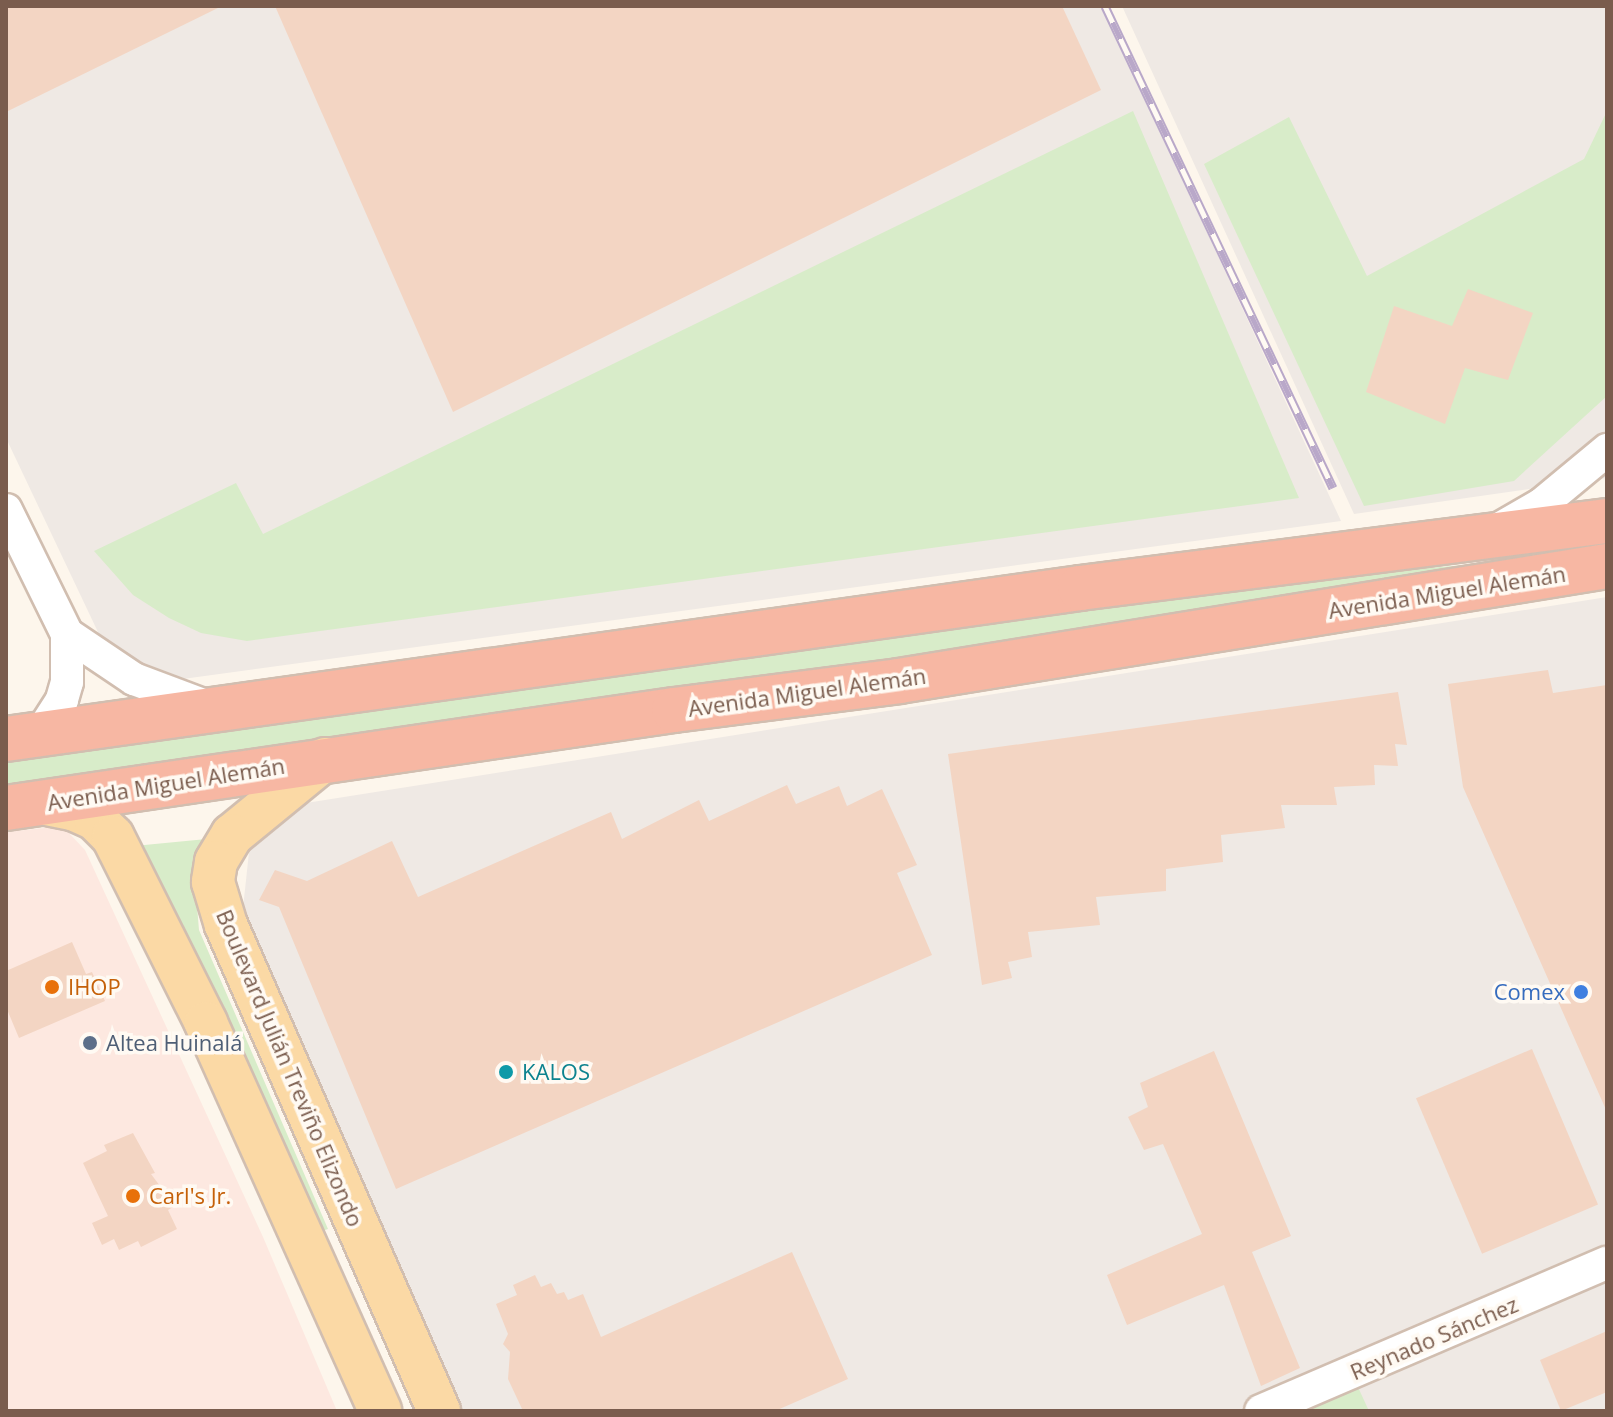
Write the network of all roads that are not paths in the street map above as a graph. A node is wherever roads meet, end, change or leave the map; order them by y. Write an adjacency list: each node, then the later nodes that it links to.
1 (1607, 450): 4 (street)
2 (6, 510): 6 (street)
3 (1607, 521): 4 (highway, Avenida Miguel Alemán)
4 (1482, 539): 7 (highway, Avenida Miguel Alemán)
5 (1607, 566): 9 (highway, Avenida Miguel Alemán)
6 (67, 634): 7 (street); 8 (street)
7 (217, 710): 8 (highway, Avenida Miguel Alemán)
8 (22, 737)
9 (325, 759): 10 (highway, Avenida Miguel Alemán); 15 (main road, Boulevard Julián Treviño Elizondo)
10 (23, 805): 11 (main road)
11 (206, 1023): 13 (main road); 14 (main road)
12 (1607, 1263): 16 (street, Reynado Sánchez)
13 (380, 1411)
14 (428, 1411)
15 (439, 1411)
16 (1261, 1411)

